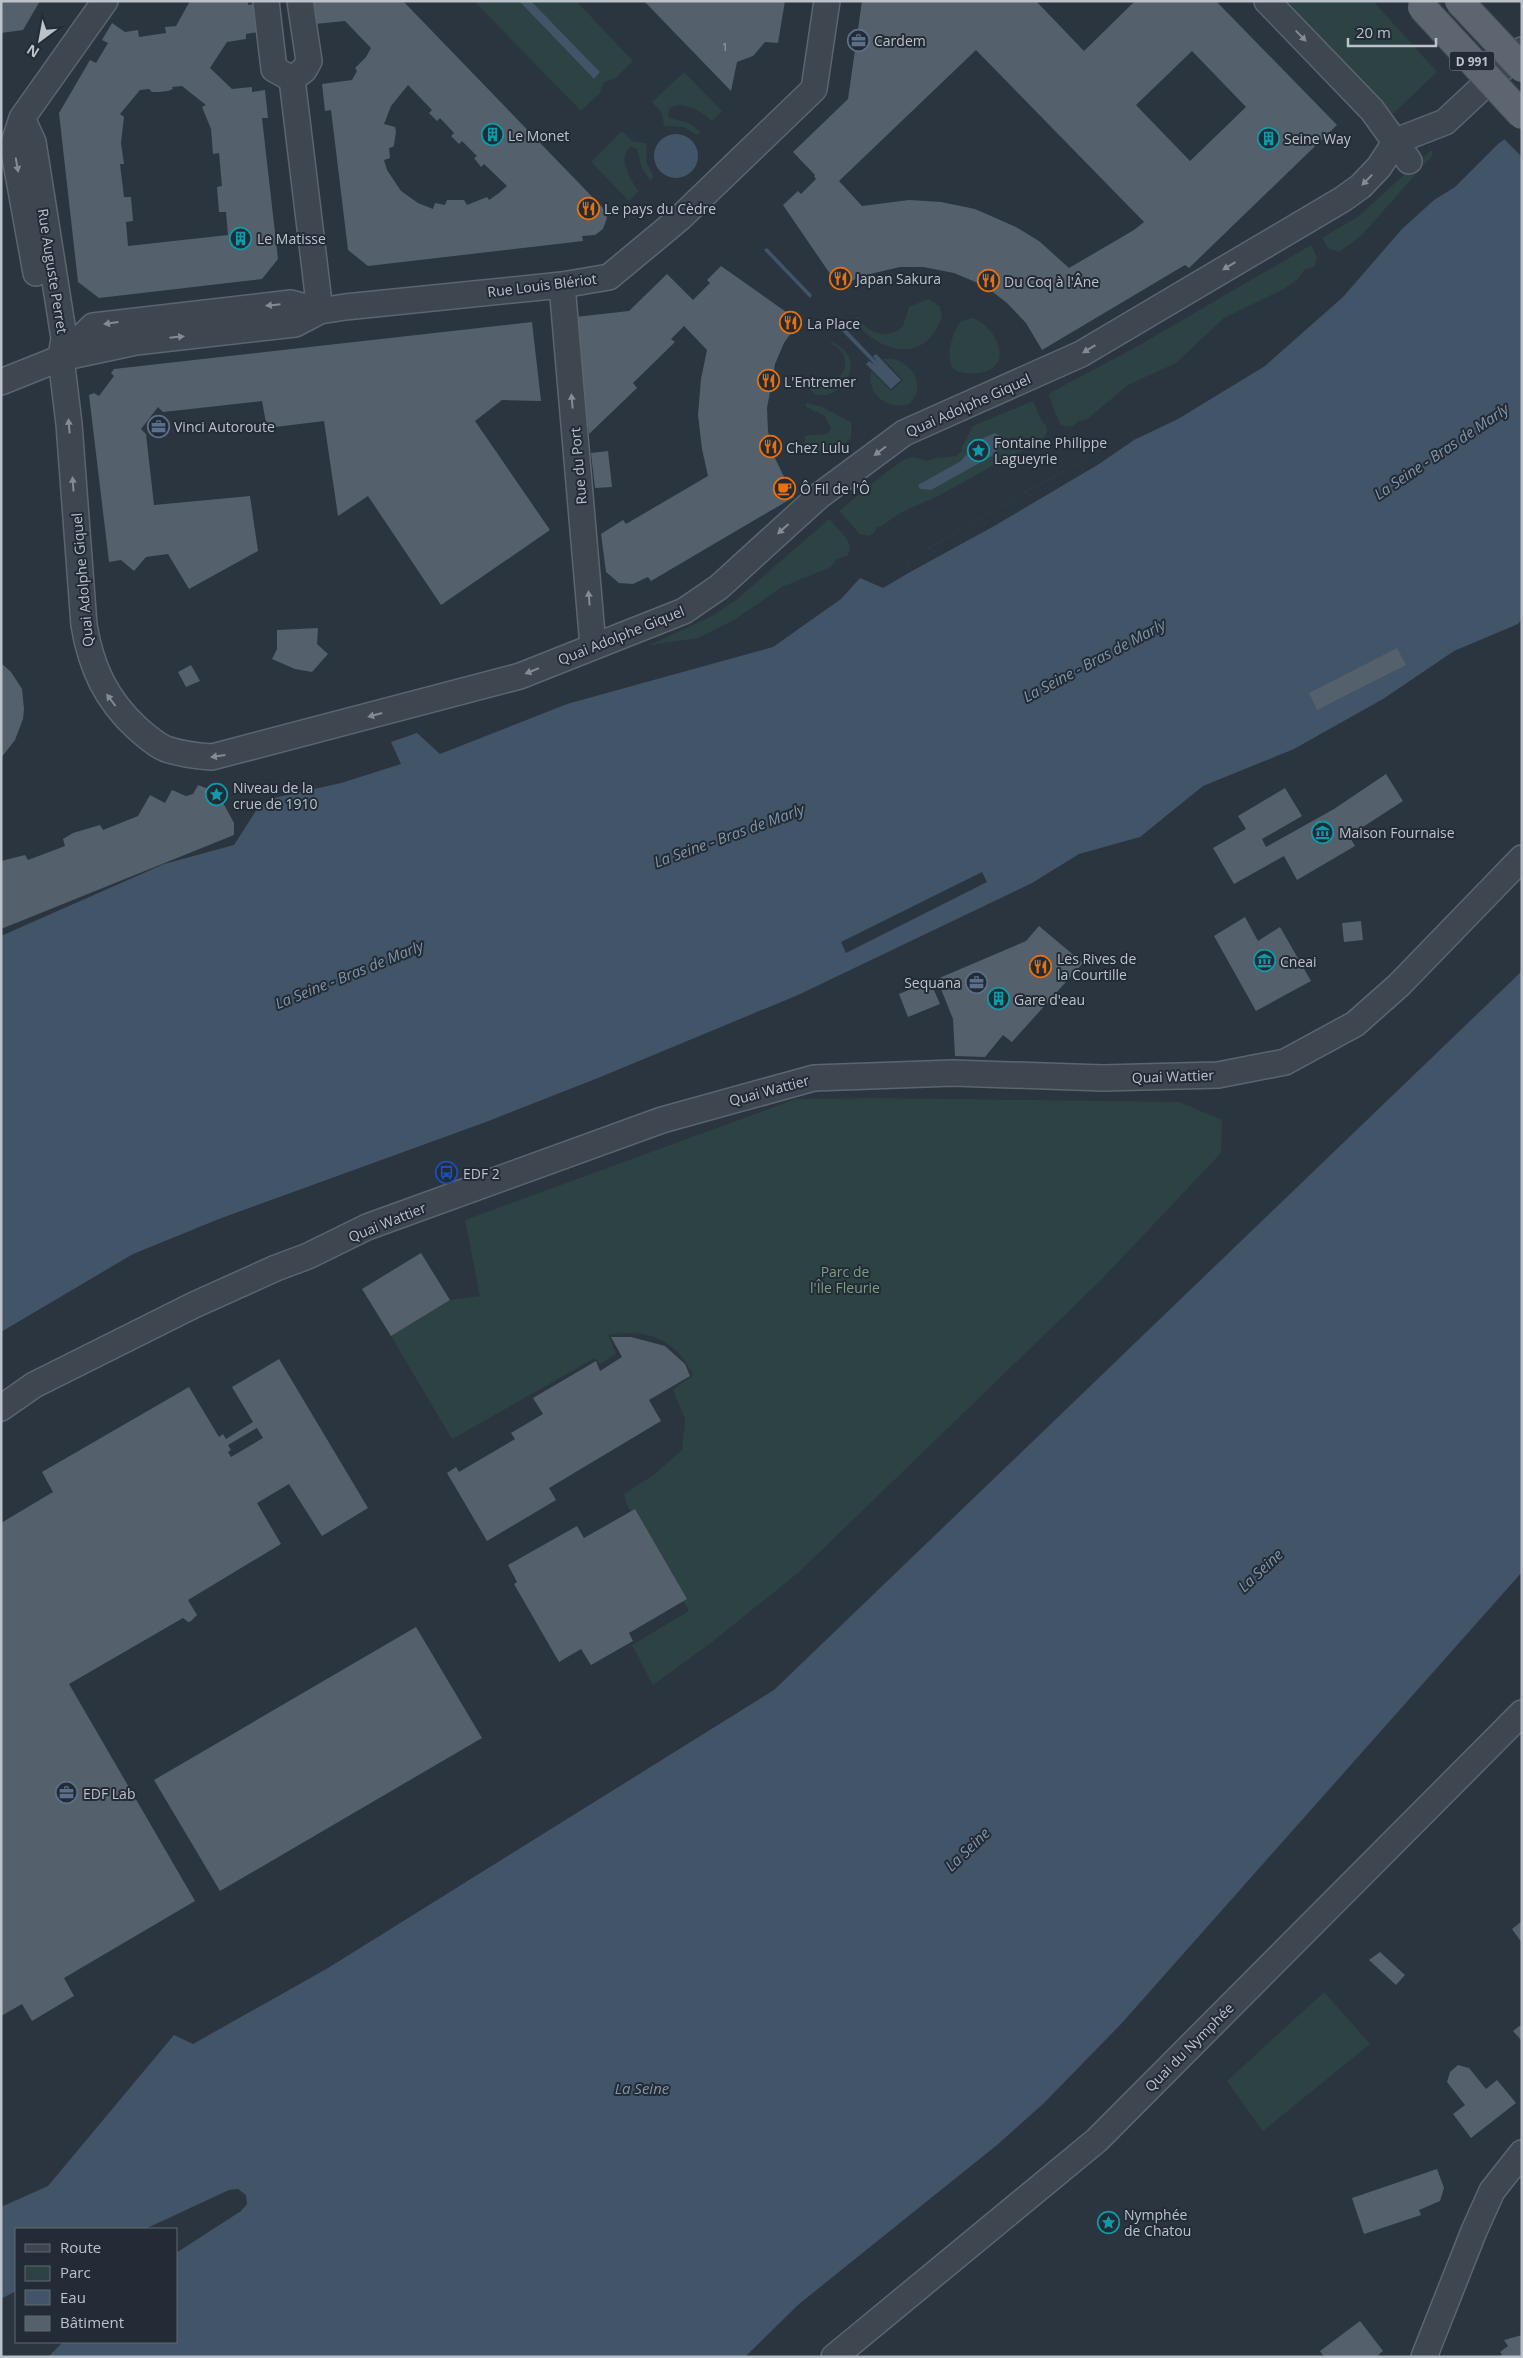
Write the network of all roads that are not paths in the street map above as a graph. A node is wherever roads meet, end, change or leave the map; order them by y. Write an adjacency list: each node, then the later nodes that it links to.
1 (266, 1): 10 (street)
2 (300, 1): 10 (street)
3 (827, 1): 14 (street, Rue Louis Blériot)
4 (1267, 1): 13 (street, one-way to 13)
5 (1459, 1): 9 (main road, D 991, bridge)
6 (102, 3): 12 (street, Rue Auguste Perret)
7 (1422, 7): 11 (main road, D 991, bridge)
8 (1522, 50): 13 (street)
9 (1522, 68)
10 (292, 79): 15 (street)
11 (1522, 115)
12 (12, 116): 16 (street, Rue Auguste Perret)
13 (1403, 151): 19 (street, Quai Adolphe Giquel, one-way to 19)
14 (562, 285): 15 (street, Rue Louis Blériot); 19 (street, Rue du Port, one-way to 14)
15 (320, 311): 16 (street, Rue Louis Blériot)
16 (61, 358): 17 (street); 18 (street, Rue Louis Blériot); 19 (street, Quai Adolphe Giquel, one-way to 16)
17 (1, 382)
18 (1, 401)
19 (593, 646)
20 (1522, 858): 21 (street, Quai Wattier)
21 (1, 1408)
22 (1522, 1713): 24 (street, Quai du Nymphée)
23 (1522, 2153): 25 (street)
24 (834, 2357)
25 (1424, 2357)

